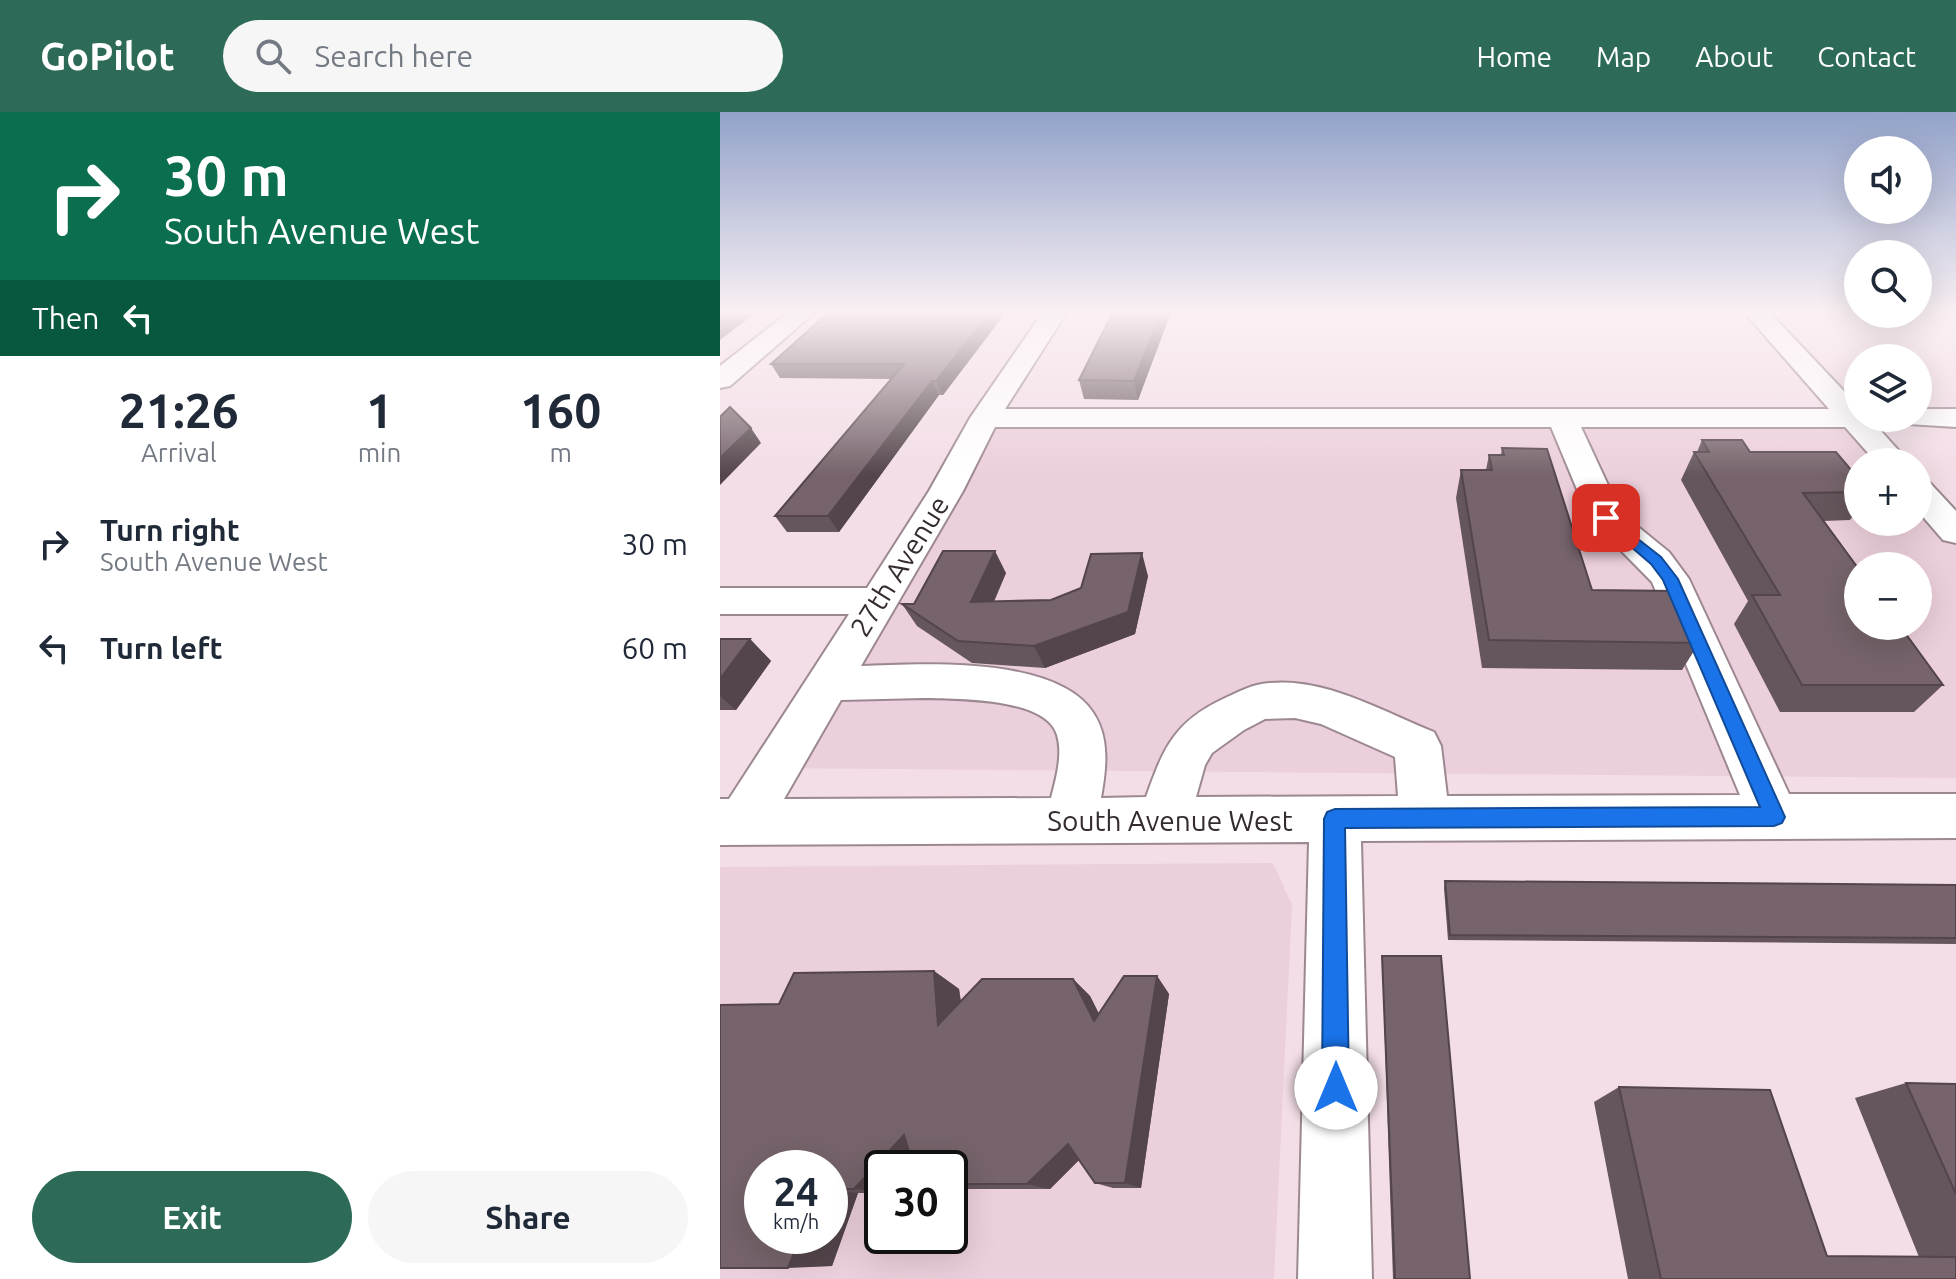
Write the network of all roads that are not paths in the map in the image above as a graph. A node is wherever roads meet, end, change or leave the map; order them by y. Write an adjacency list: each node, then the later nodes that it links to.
1 (737, 366): 4 (street)
2 (1019, 366): 6 (street, 27th Avenue)
3 (1807, 366): 5 (street)
4 (720, 380)
5 (1844, 406)
6 (985, 418): 7 (street); 16 (street, 27th Avenue)
7 (1562, 418): 8 (street); 19 (street)
8 (1844, 418)
9 (1932, 418): 10 (street)
10 (1956, 418)
11 (1867, 432): 12 (street)
12 (1881, 448)
13 (1932, 505): 14 (street)
14 (1956, 532)
15 (720, 601): 16 (street)
16 (876, 601): 17 (street, 27th Avenue)
17 (827, 684): 23 (street); 24 (street, 27th Avenue)
18 (1956, 816): 19 (street, South Avenue West)
19 (1774, 817): 20 (street, South Avenue West)
20 (1424, 818): 21 (street); 22 (street, South Avenue West)
21 (1164, 819): 22 (street, South Avenue West); 23 (street, South Avenue West)
22 (1335, 819): 25 (street)
23 (1071, 820): 24 (street, South Avenue West)
24 (732, 822)
25 (1335, 1279)

